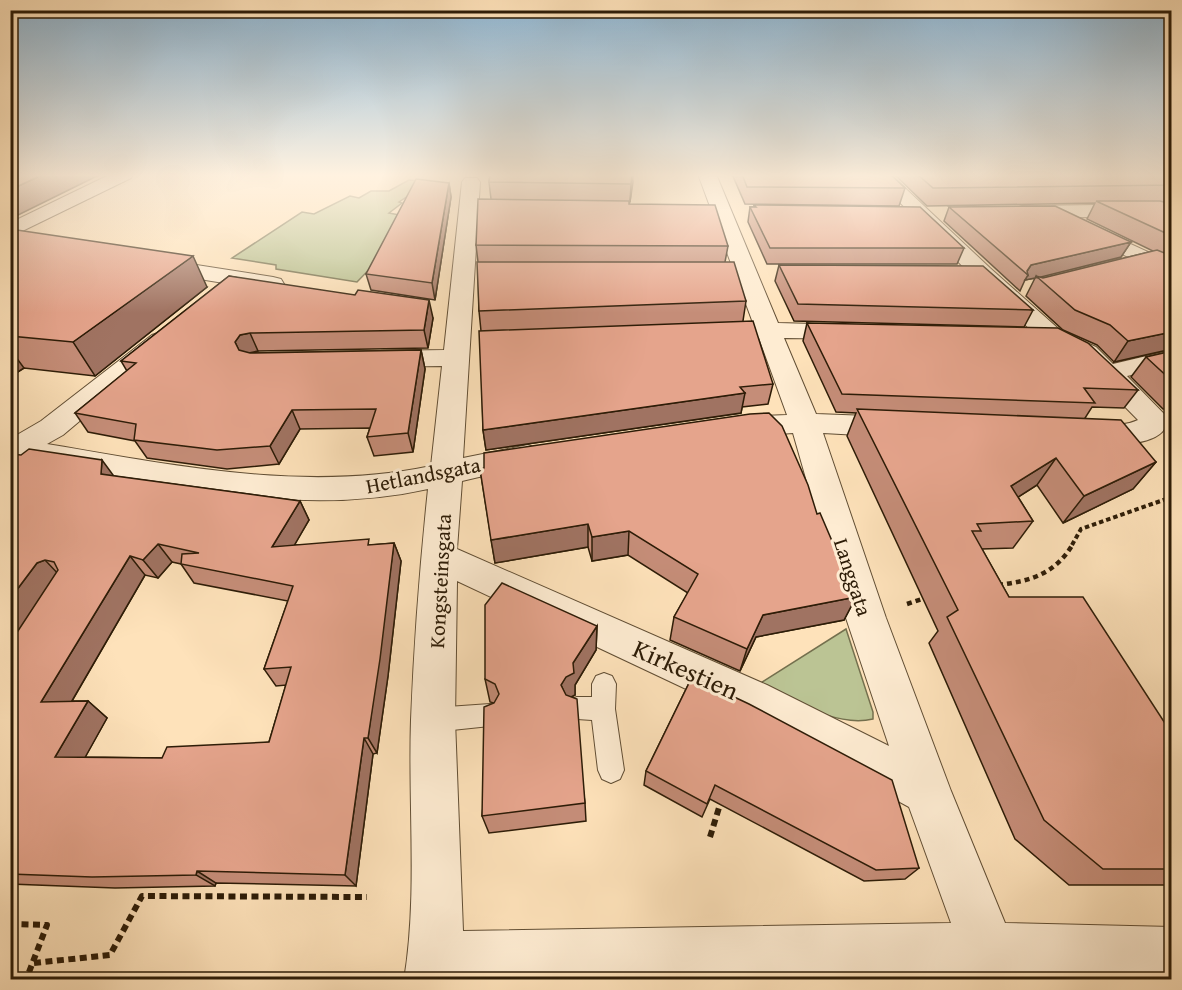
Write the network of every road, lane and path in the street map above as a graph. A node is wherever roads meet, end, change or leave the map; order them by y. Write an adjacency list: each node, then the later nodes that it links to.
1 (41, 220): 7 (street)
2 (479, 220): 24 (street, Kongsteinsgata)
3 (726, 220): 20 (street, Langgata)
4 (927, 220): 13 (street)
5 (930, 220): 15 (street)
6 (1067, 220): 8 (street)
7 (13, 236)
8 (1148, 260): 10 (street); 11 (street)
9 (137, 263): 14 (street)
10 (1113, 268)
11 (1172, 272)
12 (946, 273): 13 (street)
13 (982, 273): 19 (street)
14 (237, 278): 16 (street); 17 (street)
15 (1023, 281)
16 (293, 287)
17 (212, 299)
18 (178, 327): 32 (street)
19 (1060, 328): 23 (street); 27 (street)
20 (770, 330): 21 (street); 22 (street); 28 (street, Langgata)
21 (723, 332)
22 (876, 332)
23 (1018, 336)
24 (465, 347): 26 (street); 34 (street, Kongsteinsgata)
25 (1172, 358): 27 (street)
26 (351, 360)
27 (1107, 374): 31 (street)
28 (805, 423): 29 (street); 30 (street); 39 (street, Langgata)
29 (917, 428)
30 (710, 430)
31 (1063, 433)
32 (12, 451): 34 (street, Hetlandsgata)
33 (557, 452): 34 (street, Hetlandsgata)
34 (447, 472): 36 (street, Kongsteinsgata)
35 (1172, 497): 37 (path)
36 (439, 557): 44 (street, Kongsteinsgata); 47 (street, Kirkestien)
37 (986, 587)
38 (928, 597): 39 (path)
39 (866, 618): 47 (street, Langgata)
40 (604, 684): 42 (lane)
41 (577, 708): 42 (lane)
42 (603, 709): 45 (lane)
43 (490, 716): 44 (lane)
44 (433, 720): 54 (street, Kongsteinsgata)
45 (611, 770)
46 (724, 791): 48 (path)
47 (927, 791): 53 (street, Langgata)
48 (710, 837)
49 (368, 897): 52 (path)
50 (10, 924): 52 (path)
51 (1172, 955): 53 (street)
52 (34, 963): 55 (path)
53 (995, 965): 54 (street)
54 (433, 969)
55 (26, 980)

